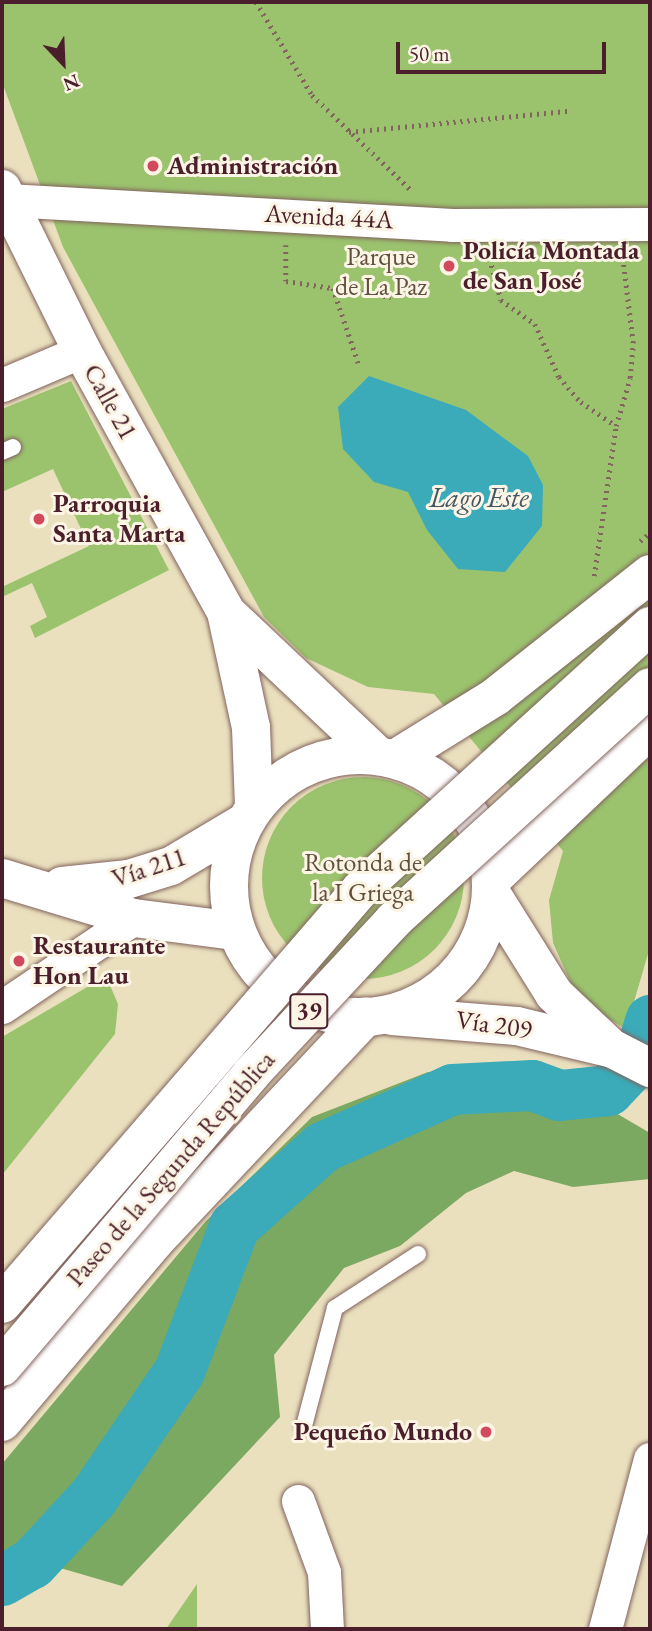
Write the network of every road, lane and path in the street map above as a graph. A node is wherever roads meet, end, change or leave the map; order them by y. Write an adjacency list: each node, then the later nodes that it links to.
1 (256, 2): 5 (path)
2 (461, 2): 3 (path)
3 (476, 2)
4 (569, 111): 5 (path)
5 (348, 132): 7 (path)
6 (8, 212): 7 (street, Avenida 44A); 13 (main road, Calle 21)
7 (452, 225): 8 (street, Avenida 44A)
8 (488, 225): 9 (street, Avenida 44A); 16 (path)
9 (636, 225): 16 (path)
10 (286, 281): 11 (path)
11 (332, 288): 12 (path); 14 (path)
12 (391, 297)
13 (82, 351): 15 (street); 19 (main road, Calle 21)
14 (359, 365)
15 (2, 384)
16 (616, 426): 18 (path)
17 (650, 576): 20 (main road); 23 (main road)
18 (594, 580)
19 (226, 612): 23 (main road, Calle 21); 24 (main road, Calle 21)
20 (650, 629): 35 (main road, Paseo de la Segunda República / 39, bridge)
21 (650, 687): 36 (main road, Paseo de la Segunda República / 39, bridge)
22 (650, 729): 27 (main road)
23 (387, 757): 24 (main road); 27 (main road)
24 (250, 815): 26 (main road, Vía 211); 29 (main road)
25 (2, 878): 26 (main road, Vía 211)
26 (44, 886): 28 (main road, Vía 211)
27 (491, 886): 31 (main road); 32 (main road, Vía 209)
28 (134, 918): 29 (main road, Vía 211); 30 (street)
29 (236, 931): 31 (main road)
30 (2, 1007)
31 (369, 1016): 32 (main road, Vía 209); 37 (main road)
32 (613, 1049): 33 (main road, Vía 209)
33 (650, 1068)
34 (418, 1254): 38 (lane)
35 (2, 1304)
36 (2, 1367)
37 (2, 1422)
38 (304, 1426)
39 (650, 1459): 42 (street)
40 (298, 1501): 41 (street)
41 (327, 1629)
42 (605, 1629)

